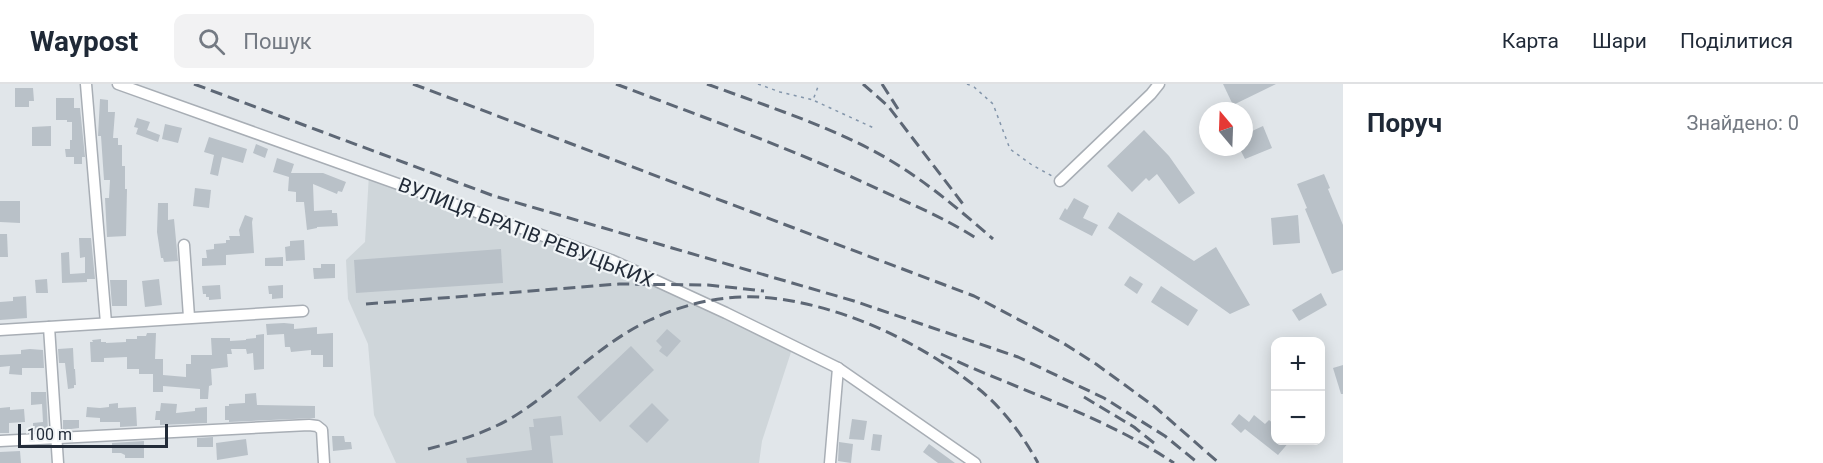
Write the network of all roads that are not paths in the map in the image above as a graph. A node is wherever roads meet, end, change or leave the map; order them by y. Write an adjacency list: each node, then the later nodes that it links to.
1 (86, 84): 8 (street)
2 (118, 84): 11 (street, ВУЛИЦЯ БРАТІВ РЕВУЦЬКИХ)
3 (1159, 84): 4 (street)
4 (1060, 181)
5 (184, 245): 7 (street)
6 (303, 311): 7 (street)
7 (189, 317): 8 (street)
8 (106, 322): 9 (street)
9 (49, 327): 10 (street); 12 (street)
10 (0, 330)
11 (838, 368): 16 (street); 17 (street, ВУЛИЦЯ БРАТІВ РЕВУЦЬКИХ)
12 (56, 438): 13 (street); 14 (street); 15 (street)
13 (0, 441)
14 (58, 463)
15 (324, 463)
16 (830, 463)
17 (975, 463)

